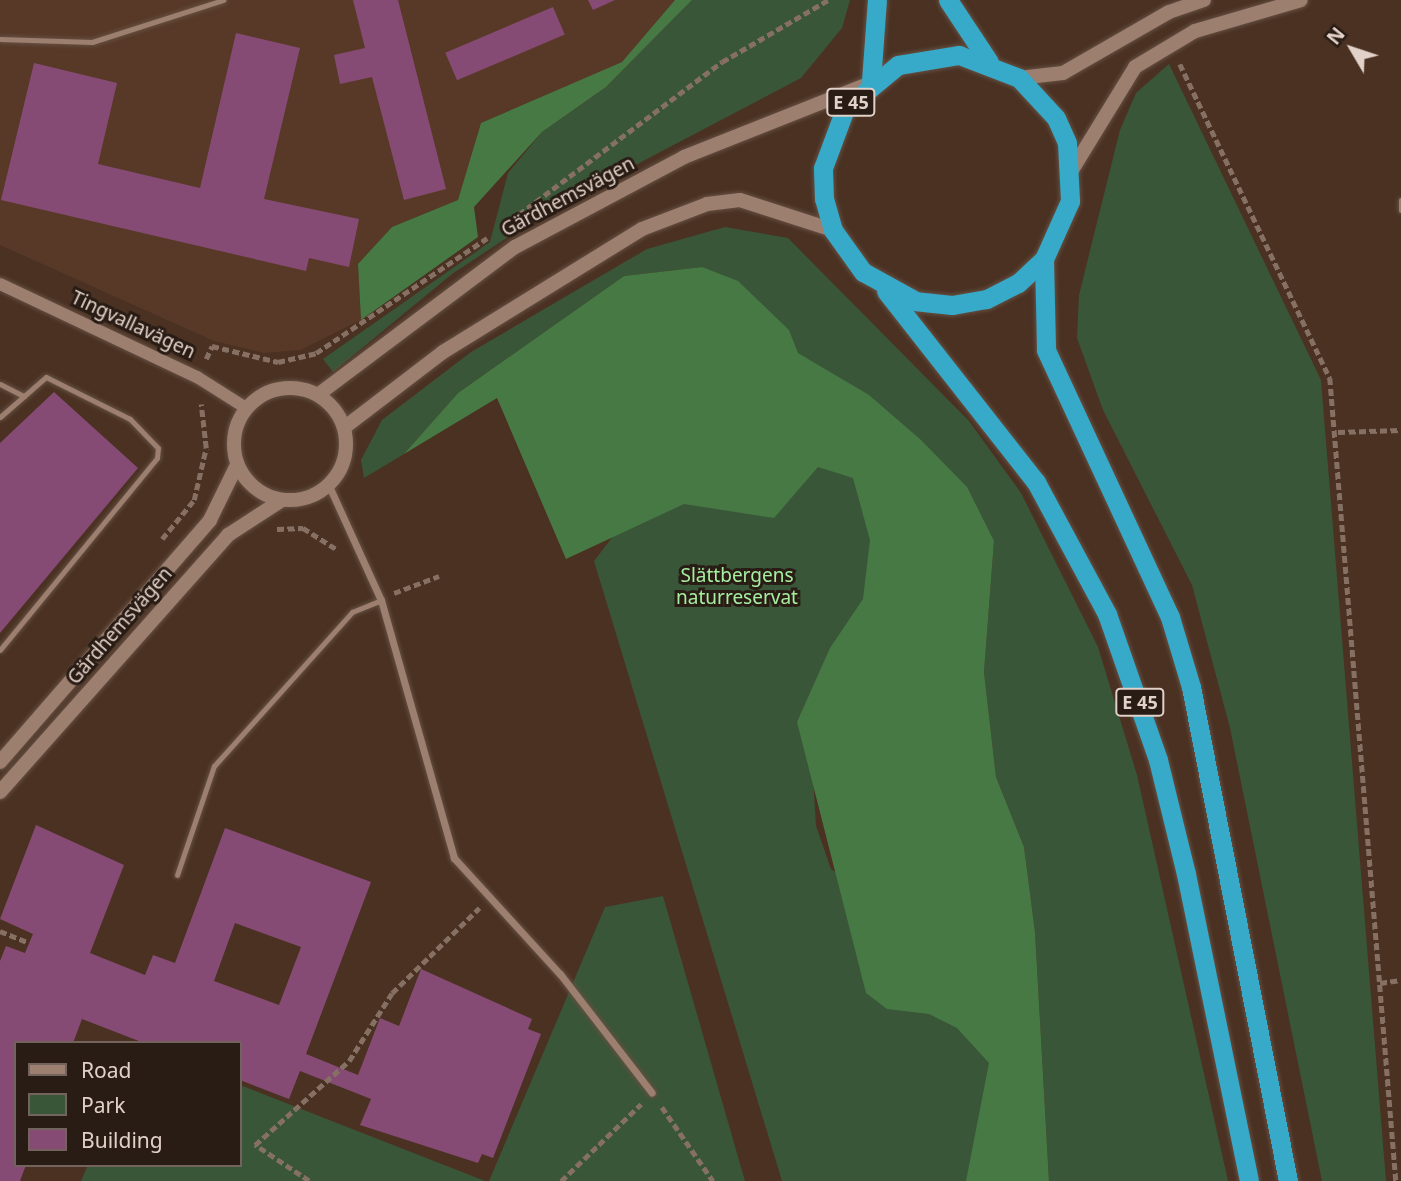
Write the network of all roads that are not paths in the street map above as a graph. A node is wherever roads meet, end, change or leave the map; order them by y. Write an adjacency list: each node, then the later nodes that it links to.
1 (223, 0): 6 (lane)
2 (877, 0): 9 (highway, E 45)
3 (948, 0): 7 (highway, E 45)
4 (1204, 0): 8 (main road)
5 (1301, 0): 10 (main road)
6 (0, 39)
7 (989, 62): 8 (highway, E 45); 9 (highway, E 45)
8 (1019, 78): 10 (highway, E 45)
9 (868, 83): 13 (highway, E 45); 18 (main road, Gärdhemsvägen)
10 (1072, 170): 14 (highway, E 45)
11 (1401, 200): 12 (lane)
12 (1401, 210)
13 (832, 230): 16 (highway, E 45); 22 (main road)
14 (1044, 259): 16 (highway, E 45); 33 (highway, E 45)
15 (0, 284): 20 (street, Tingvallavägen)
16 (884, 288): 32 (highway, E 45)
17 (0, 384): 19 (lane)
18 (319, 394): 20 (main road); 22 (main road)
19 (23, 396): 21 (lane); 27 (lane)
20 (246, 408): 23 (main road, Gärdhemsvägen)
21 (0, 417)
22 (345, 427): 24 (main road)
23 (237, 465): 25 (main road); 28 (main road, Gärdhemsvägen)
24 (329, 486): 25 (main road, Gärdhemsvägen); 26 (street)
25 (282, 500): 29 (main road, Gärdhemsvägen)
26 (381, 600): 30 (lane); 31 (street)
27 (0, 650)
28 (0, 762)
29 (0, 792)
30 (177, 875)
31 (652, 1093)
32 (1250, 1181)
33 (1288, 1181)

